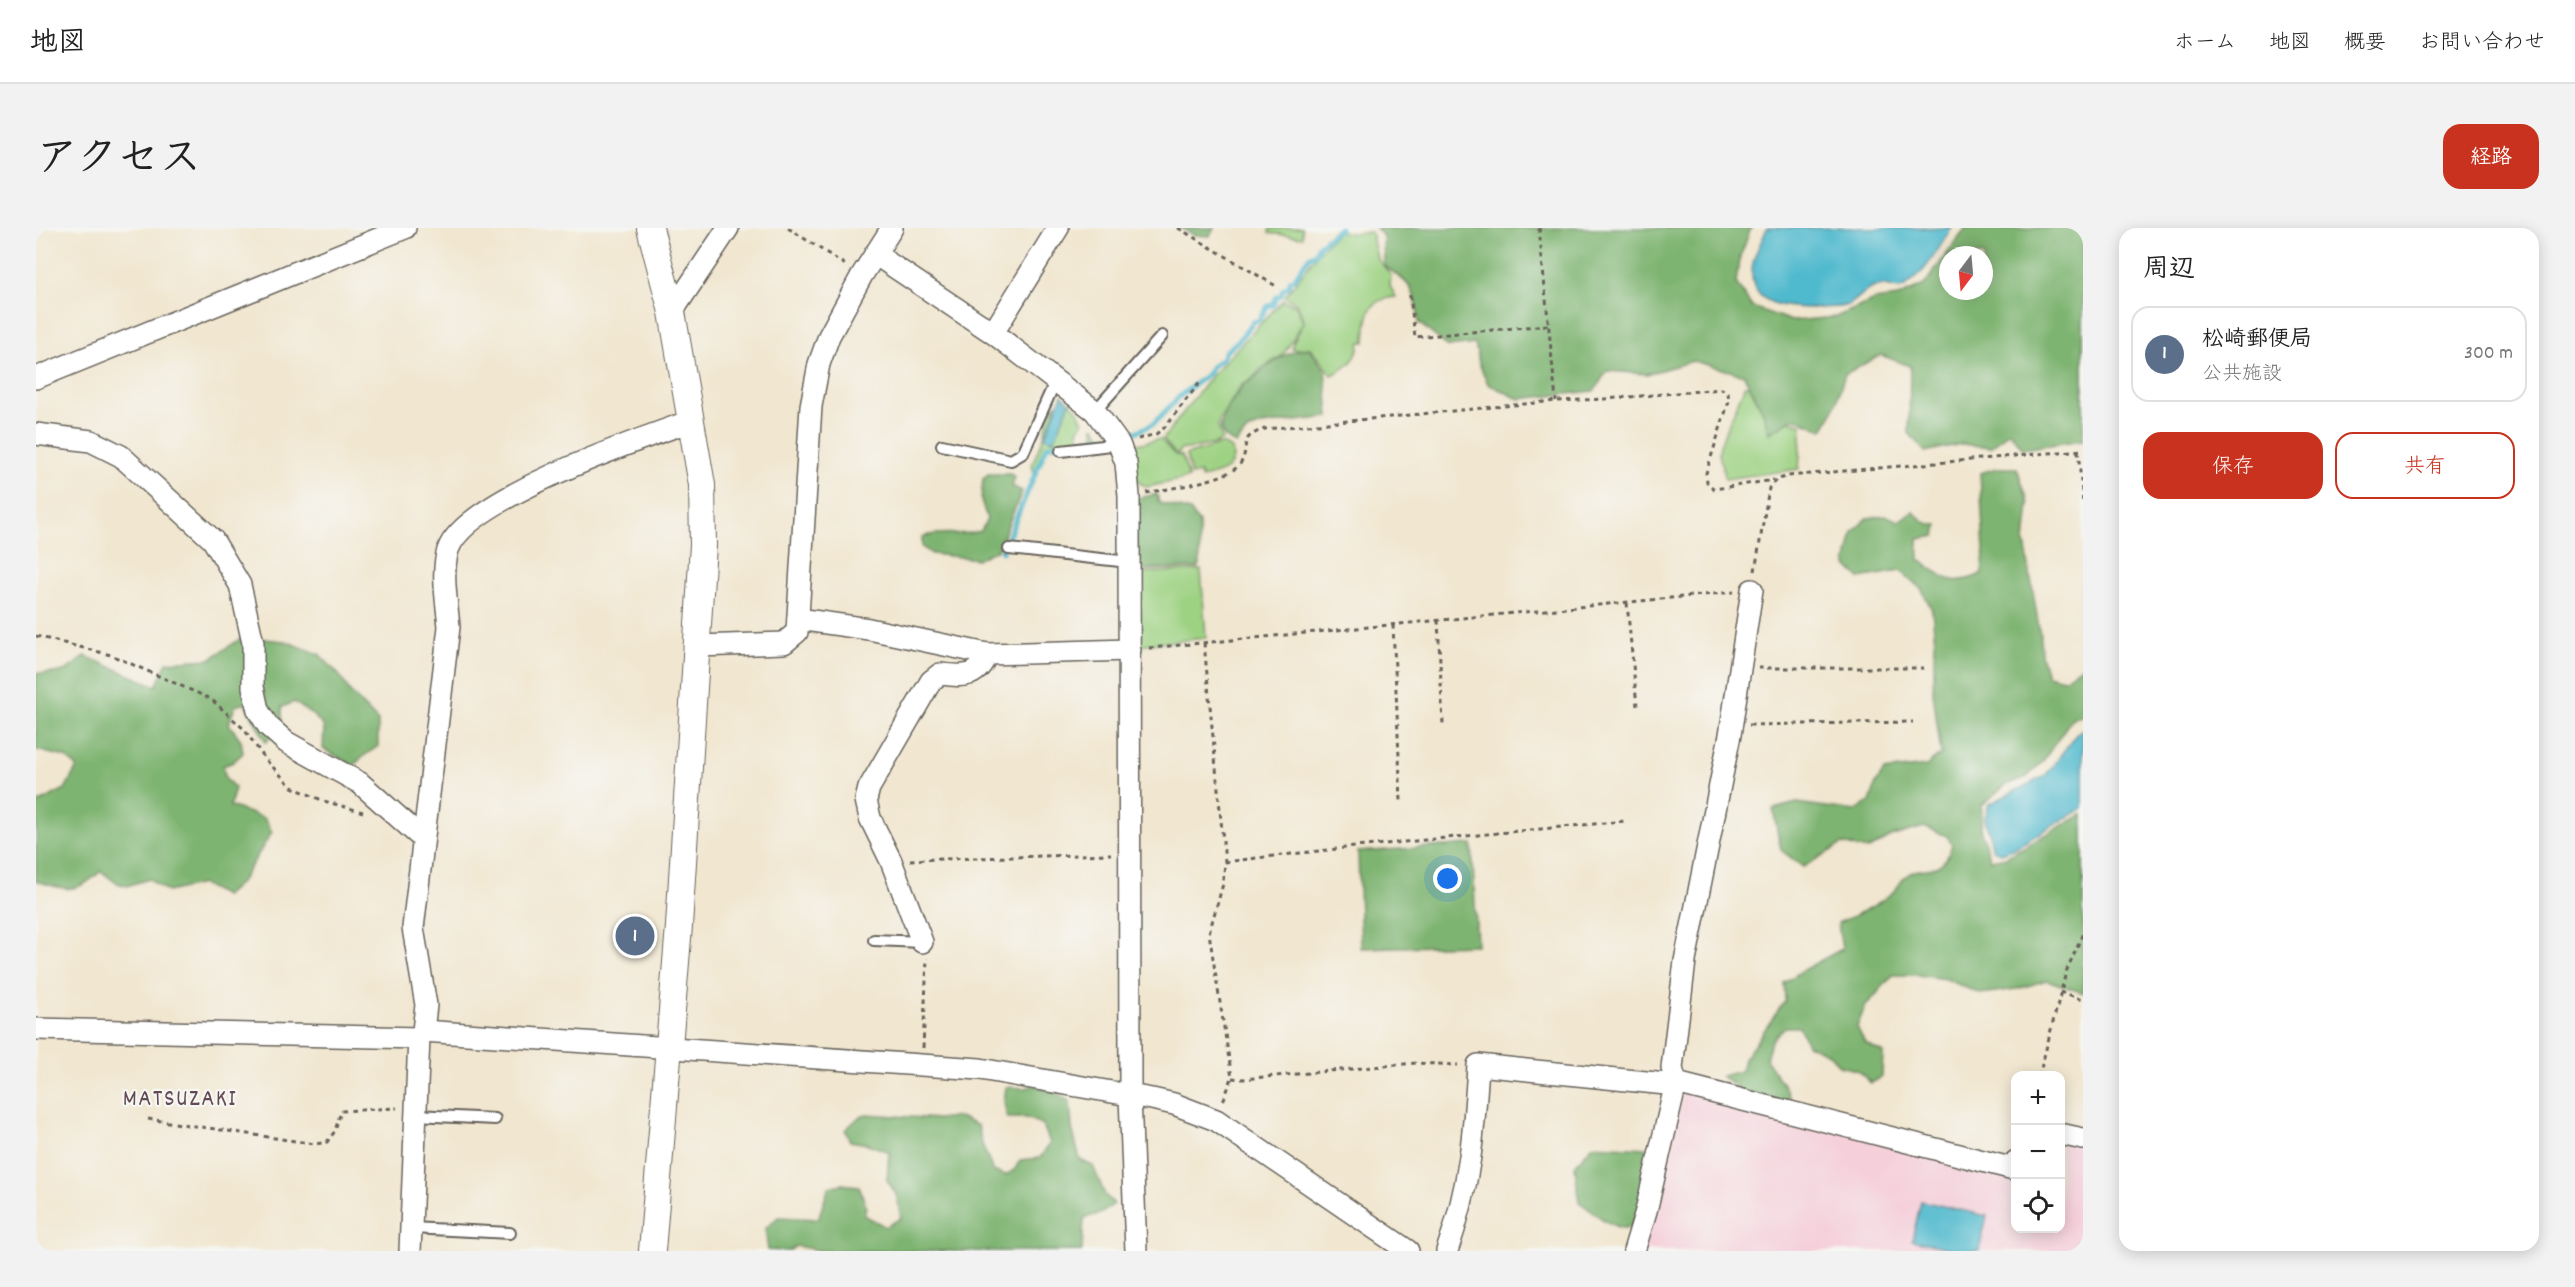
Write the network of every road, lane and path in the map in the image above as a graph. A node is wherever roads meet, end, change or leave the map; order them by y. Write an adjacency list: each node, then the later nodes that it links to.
1 (405, 228): 17 (street)
2 (650, 228): 13 (street)
3 (728, 228): 13 (street)
4 (788, 228): 10 (path)
5 (892, 228): 9 (street)
6 (1058, 228): 15 (street)
7 (1178, 228): 11 (path)
8 (1539, 228): 14 (path)
9 (875, 254): 10 (street); 15 (street)
10 (862, 275): 35 (street)
11 (1276, 286)
12 (1410, 295): 14 (path)
13 (672, 312): 22 (street)
14 (1548, 325): 20 (path)
15 (993, 333): 18 (street)
16 (1162, 336): 21 (lane)
17 (36, 378)
18 (1056, 380): 21 (street); 25 (lane)
19 (1201, 381): 24 (path)
20 (1556, 401): 28 (path); 29 (path)
21 (1095, 411): 24 (street)
22 (691, 421): 40 (street); 52 (street)
23 (36, 434): 52 (street)
24 (1119, 444): 26 (lane); 29 (street)
25 (942, 445)
26 (1061, 451)
27 (2081, 451): 28 (path); 30 (path)
28 (1776, 480): 33 (path)
29 (1129, 496): 32 (street)
30 (2083, 502)
31 (1009, 549): 32 (lane)
32 (1129, 562): 41 (street)
33 (1752, 590): 34 (path); 43 (street)
34 (1626, 602): 36 (path); 45 (path)
35 (798, 620): 40 (street); 42 (street)
36 (1438, 620): 37 (path); 47 (path)
37 (1393, 625): 39 (path); 49 (path)
38 (36, 636): 50 (path)
39 (1204, 642): 41 (path); 55 (path)
40 (698, 646): 63 (street)
41 (1130, 650): 42 (street); 53 (street)
42 (987, 654): 54 (street)
43 (1740, 668): 44 (path); 48 (street)
44 (1924, 668)
45 (1637, 706)
46 (1913, 722): 48 (path)
47 (1443, 724)
48 (1731, 725): 68 (street)
49 (1401, 801)
50 (364, 812)
51 (1625, 821): 55 (path)
52 (423, 839): 62 (street)
53 (1130, 853): 54 (path); 69 (street)
54 (891, 861): 58 (street)
55 (1225, 862): 67 (path)
56 (2083, 933): 59 (path)
57 (874, 940): 58 (lane)
58 (922, 942): 64 (path)
59 (2060, 992): 60 (path); 66 (path)
60 (2083, 999)
61 (36, 1029): 62 (street)
62 (421, 1034): 63 (street); 70 (street)
63 (668, 1047): 64 (street); 80 (street)
64 (922, 1065): 69 (street)
65 (1478, 1065): 67 (path); 68 (street); 83 (street)
66 (2039, 1071)
67 (1232, 1078): 73 (path)
68 (1676, 1083): 76 (street); 84 (street)
69 (1130, 1096): 73 (street); 81 (street)
70 (416, 1111): 71 (path); 72 (lane); 77 (street)
71 (148, 1119)
72 (495, 1119)
73 (1216, 1120): 82 (street)
74 (2065, 1135): 75 (street)
75 (2083, 1139)
76 (2011, 1168)
77 (411, 1228): 78 (lane); 79 (street)
78 (510, 1233)
79 (410, 1251)
80 (652, 1251)
81 (1136, 1251)
82 (1408, 1251)
83 (1447, 1251)
84 (1634, 1251)

